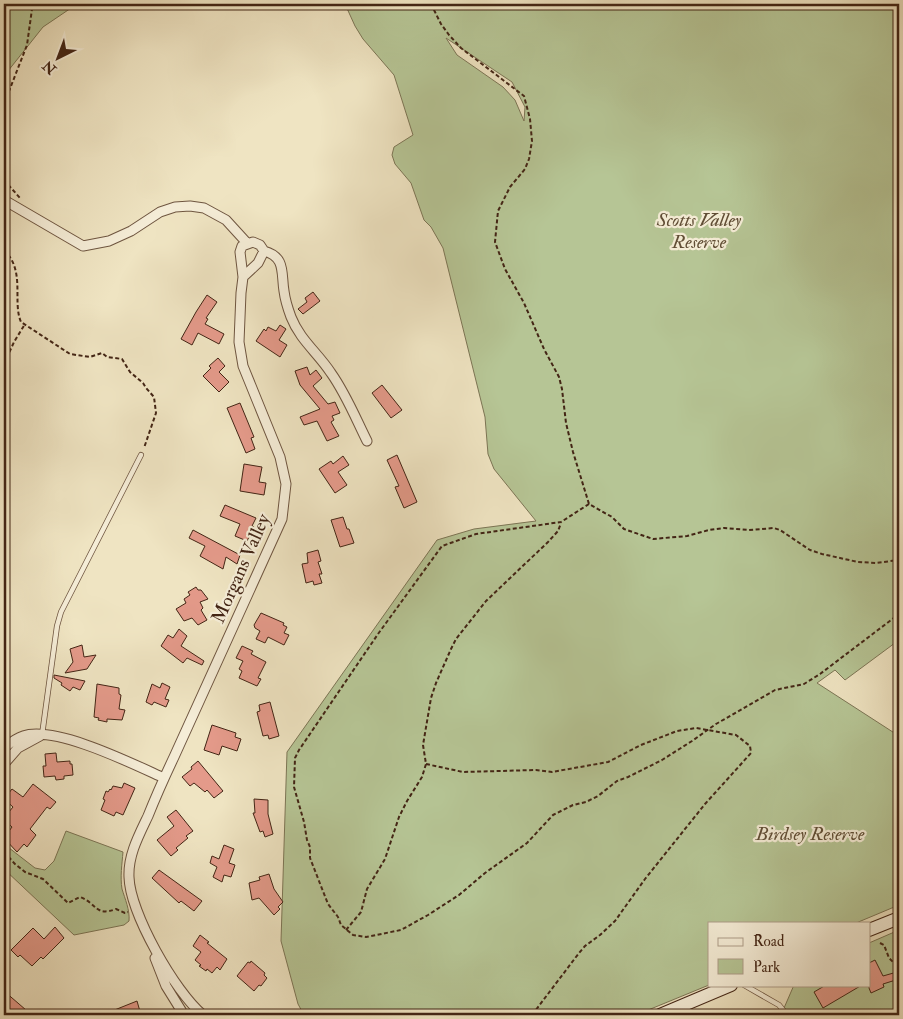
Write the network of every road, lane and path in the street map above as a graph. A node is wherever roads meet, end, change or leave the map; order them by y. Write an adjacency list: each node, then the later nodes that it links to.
1 (38, 4): 3 (path)
2 (431, 4): 15 (path)
3 (4, 104)
4 (4, 180): 6 (path)
5 (4, 200): 6 (street)
6 (28, 213): 7 (street)
7 (247, 243): 9 (street); 10 (street, Morgans Valley)
8 (4, 250): 11 (path)
9 (264, 251): 10 (street); 13 (street)
10 (244, 277): 24 (street, Morgans Valley)
11 (25, 324): 12 (path); 14 (path)
12 (4, 364)
13 (367, 441)
14 (141, 455): 20 (lane)
15 (589, 504): 16 (path); 17 (path)
16 (561, 522): 23 (path); 28 (path)
17 (899, 560)
18 (899, 614): 19 (path)
19 (708, 730): 23 (path); 28 (path); 37 (path)
20 (42, 735): 21 (street); 22 (street); 24 (street)
21 (4, 748)
22 (4, 764)
23 (426, 764): 28 (path)
24 (164, 778): 26 (street, Morgans Valley)
25 (4, 852): 26 (path)
26 (137, 909): 30 (street, Morgans Valley)
27 (899, 918): 29 (street)
28 (346, 930)
29 (870, 930)
30 (151, 943): 35 (street, Morgans Valley); 36 (street, Morgans Valley)
31 (880, 943): 32 (path)
32 (899, 968)
33 (729, 986): 38 (street)
34 (746, 986): 39 (lane)
35 (184, 1015)
36 (200, 1015)
37 (532, 1015)
38 (660, 1015)
39 (787, 1015)

